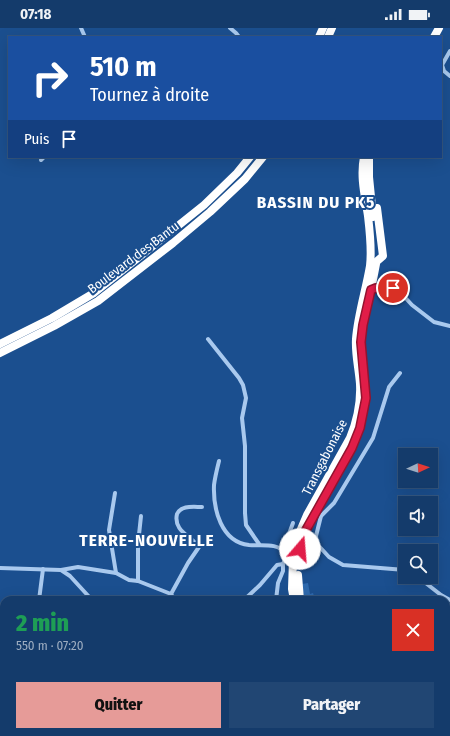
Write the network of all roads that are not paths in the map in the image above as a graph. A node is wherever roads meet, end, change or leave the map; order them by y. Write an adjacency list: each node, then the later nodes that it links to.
1 (230, 28): 2 (street)
2 (238, 36)
3 (450, 51): 4 (street)
4 (450, 76)
5 (249, 158): 12 (highway, Boulevard des Bantu)
6 (262, 158): 13 (highway, Boulevard des Bantu)
7 (364, 158): 36 (highway, Transgabonaise)
8 (369, 158): 9 (highway, Transgabonaise)
9 (371, 290): 10 (street); 18 (highway, Transgabonaise)
10 (450, 326)
11 (208, 339): 21 (street)
12 (0, 344)
13 (0, 353)
14 (400, 373): 18 (street)
15 (219, 461): 21 (street)
16 (115, 493): 28 (street)
17 (202, 507): 31 (street)
18 (318, 514): 26 (street); 37 (highway, Transgabonaise)
19 (141, 516): 29 (street)
20 (293, 523): 22 (street)
21 (258, 544): 22 (street)
22 (284, 550): 23 (street)
23 (283, 564): 34 (street); 35 (street)
24 (0, 568): 25 (street)
25 (43, 569): 27 (street); 32 (street)
26 (398, 569)
27 (61, 570): 28 (street); 33 (street)
28 (116, 573): 29 (street)
29 (138, 581): 31 (street)
30 (427, 584): 38 (street)
31 (171, 594)
32 (40, 596)
33 (88, 596)
34 (248, 596)
35 (276, 596)
36 (293, 596)
37 (300, 596)
38 (443, 596)

